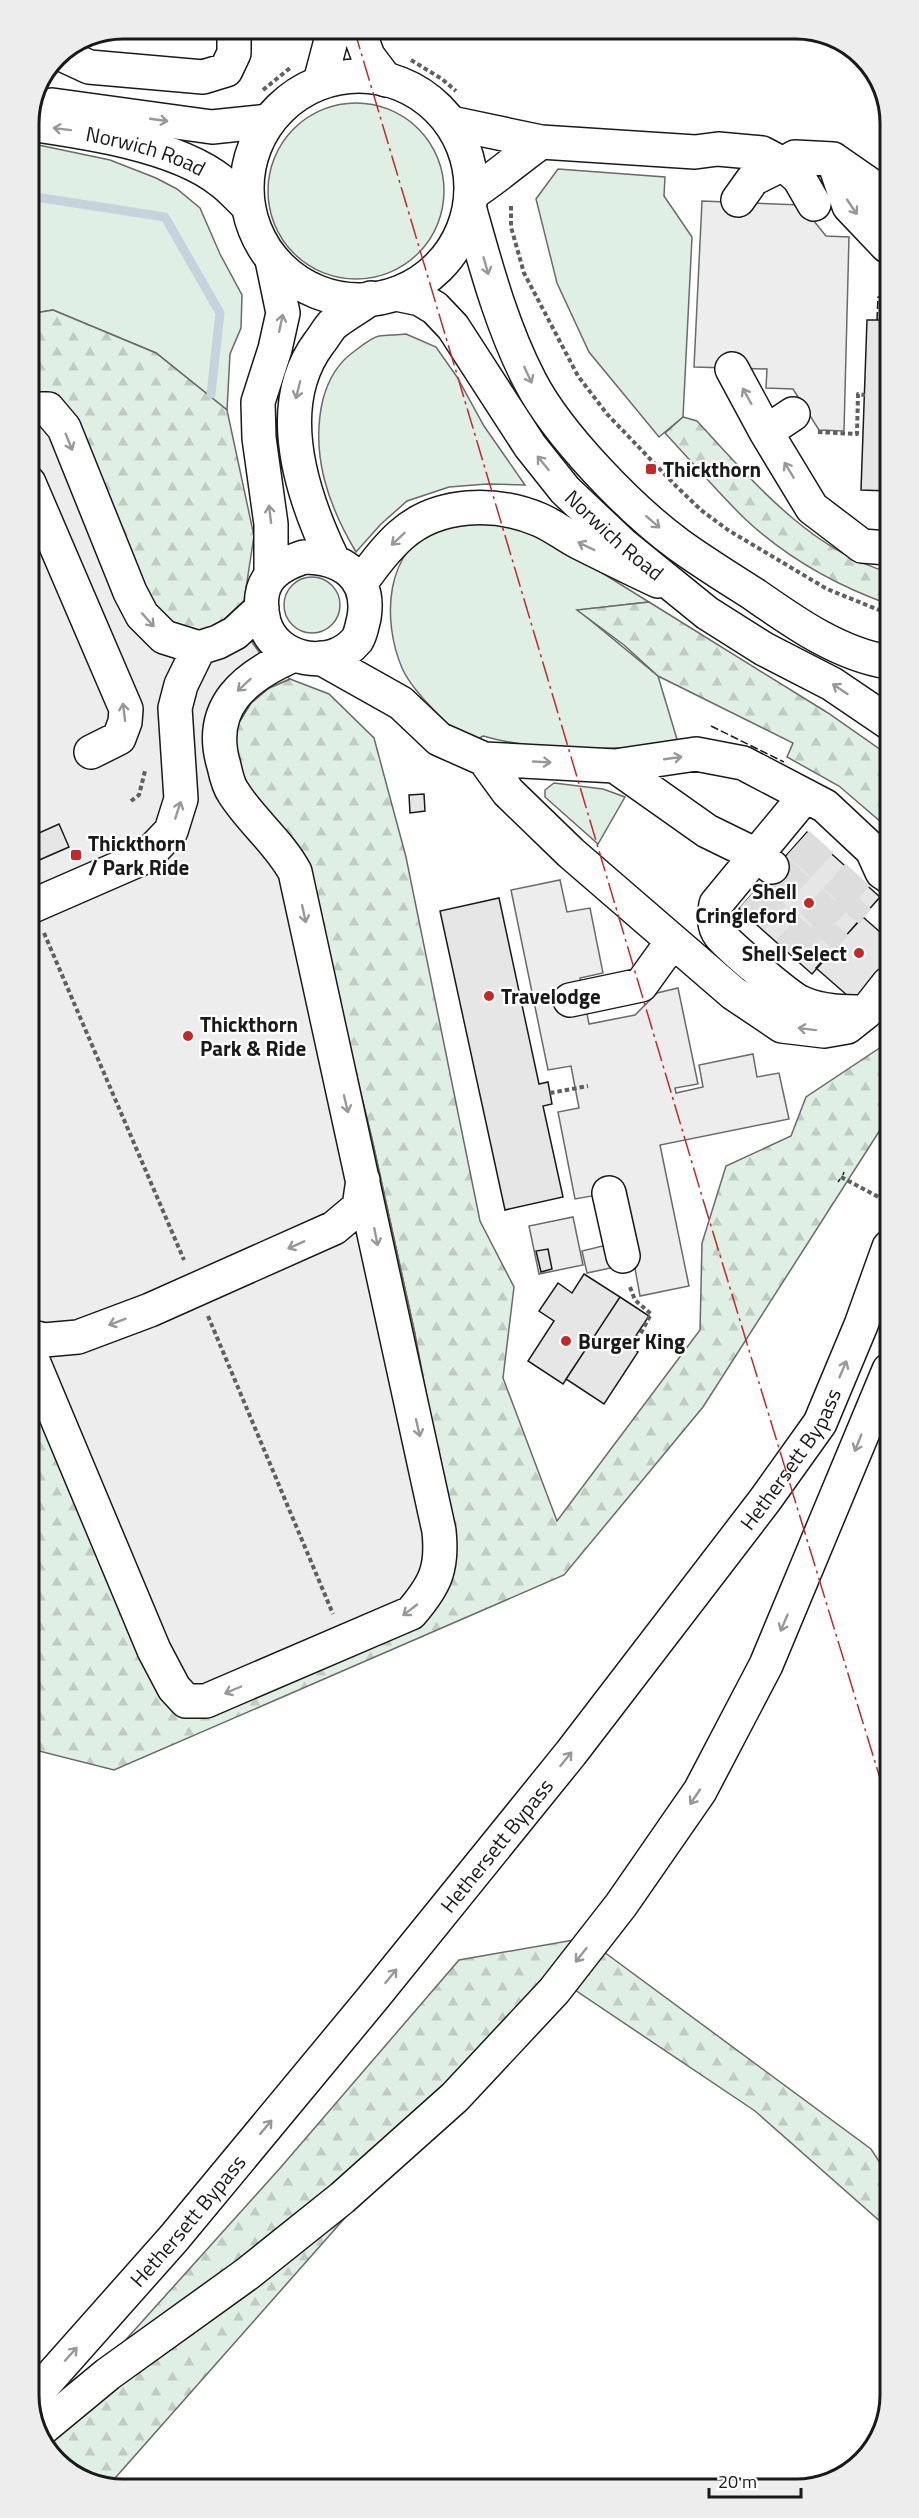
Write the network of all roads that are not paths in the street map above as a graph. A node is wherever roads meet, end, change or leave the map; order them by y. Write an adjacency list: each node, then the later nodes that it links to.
1 (234, 39): 4 (main road)
2 (331, 39): 6 (main road)
3 (362, 39): 5 (main road)
4 (70, 58)
5 (395, 69): 6 (main road, Norwich Road); 8 (main road, Norwich Road)
6 (320, 82): 9 (main road, Norwich Road)
7 (41, 104): 9 (main road, Norwich Road, one-way to 9)
8 (455, 108): 11 (main road); 16 (main road, Norwich Road)
9 (269, 121): 18 (main road, Norwich Road)
10 (39, 125): 18 (main road, Norwich Road, one-way to 10)
11 (541, 142): 12 (main road); 16 (main road)
12 (695, 152): 14 (main road); 14 (main road)
13 (833, 159): 14 (main road); 15 (main road); 19 (main road, one-way to 19)
14 (783, 164): 17 (main road)
15 (880, 197)
16 (471, 202): 21 (main road, Norwich Road); 34 (main road, Norwich Road, one-way to 34)
17 (814, 204)
18 (248, 206): 20 (main road, Norwich Road)
19 (880, 239)
20 (272, 260): 21 (main road, Norwich Road); 27 (main road, one-way to 20)
21 (384, 296): 26 (main road, one-way to 26); 29 (main road, Norwich Road, one-way to 21)
22 (732, 369): 25 (main road, one-way to 22)
23 (39, 409): 32 (main road, one-way to 32)
24 (39, 506): 37 (main road, one-way to 24)
25 (880, 547)
26 (333, 560): 27 (main road); 28 (main road)
27 (271, 573): 30 (main road)
28 (360, 584): 29 (main road, one-way to 28); 31 (main road)
29 (676, 590): 36 (main road, Norwich Road, one-way to 29)
30 (262, 608): 32 (main road); 33 (main road)
31 (363, 621): 33 (main road); 35 (main road)
32 (199, 648): 44 (main road, one-way to 32)
33 (308, 657): 35 (main road); 49 (main road, one-way to 49)
34 (880, 660)
35 (401, 703): 38 (main road)
36 (880, 717)
37 (92, 752)
38 (484, 759): 39 (main road, one-way to 39); 45 (main road)
39 (615, 766): 40 (main road, one-way to 40); 41 (main road)
40 (800, 801): 42 (main road); 43 (main road)
41 (707, 831): 42 (main road); 42 (main road)
42 (765, 863): 48 (main road)
43 (879, 878)
44 (39, 903)
45 (672, 942): 47 (main road); 48 (main road, one-way to 45)
46 (880, 994): 48 (main road)
47 (570, 1000)
48 (866, 1011)
49 (363, 1180): 53 (main road, one-way to 53); 54 (main road, one-way to 54)
50 (609, 1193): 51 (main road)
51 (623, 1256)
52 (880, 1272): 56 (main road, Hethersett Bypass, one-way to 52)
53 (39, 1339)
54 (39, 1375)
55 (880, 1392): 57 (main road, one-way to 57)
56 (39, 2390)
57 (45, 2426)

